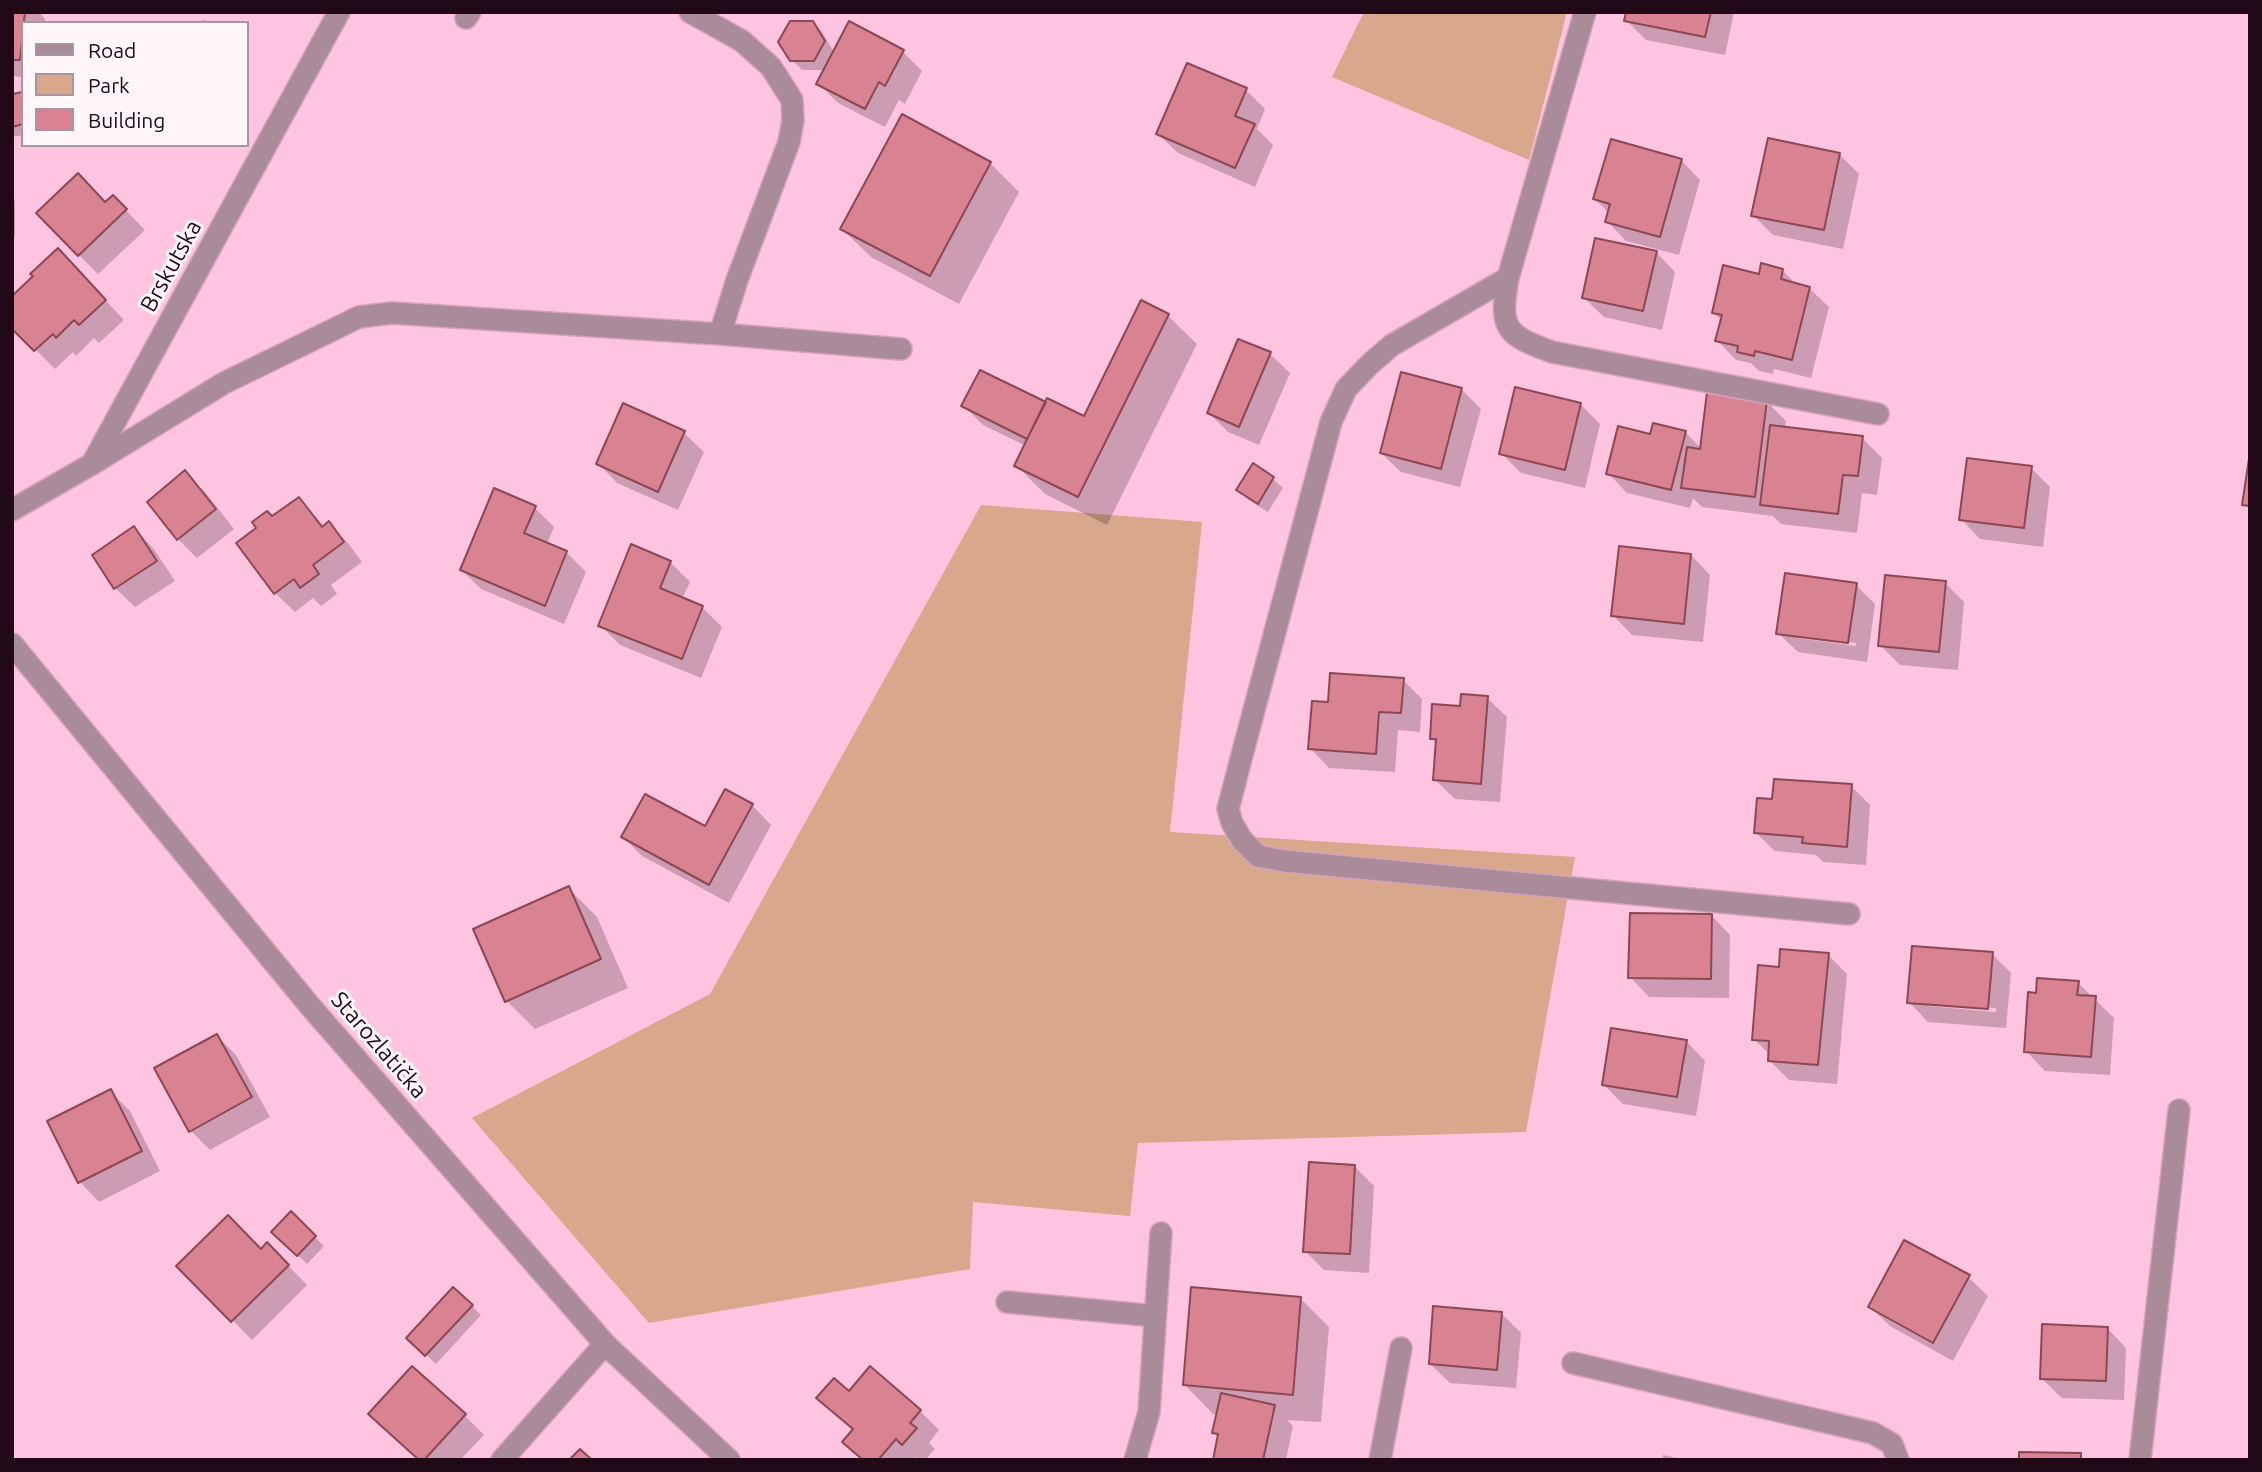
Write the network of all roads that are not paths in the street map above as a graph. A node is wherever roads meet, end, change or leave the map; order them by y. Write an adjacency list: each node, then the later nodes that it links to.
1 (690, 12): 5 (street)
2 (1585, 12): 4 (street)
3 (331, 16): 8 (street, Brskutska)
4 (1508, 278): 7 (street); 11 (street)
5 (720, 334): 6 (street); 8 (street)
6 (901, 349)
7 (1878, 414)
8 (92, 464): 9 (street)
9 (12, 510)
10 (12, 644): 16 (street, Starozlatička)
11 (1849, 914)
12 (2179, 1110): 24 (street)
13 (1161, 1233): 15 (street)
14 (1007, 1302): 15 (street)
15 (1155, 1316): 21 (street)
16 (605, 1343): 19 (street); 20 (street, Starozlatička)
17 (1401, 1348): 22 (street)
18 (1573, 1363): 23 (street)
19 (502, 1460)
20 (729, 1460)
21 (1135, 1460)
22 (1380, 1460)
23 (1898, 1460)
24 (2140, 1460)

